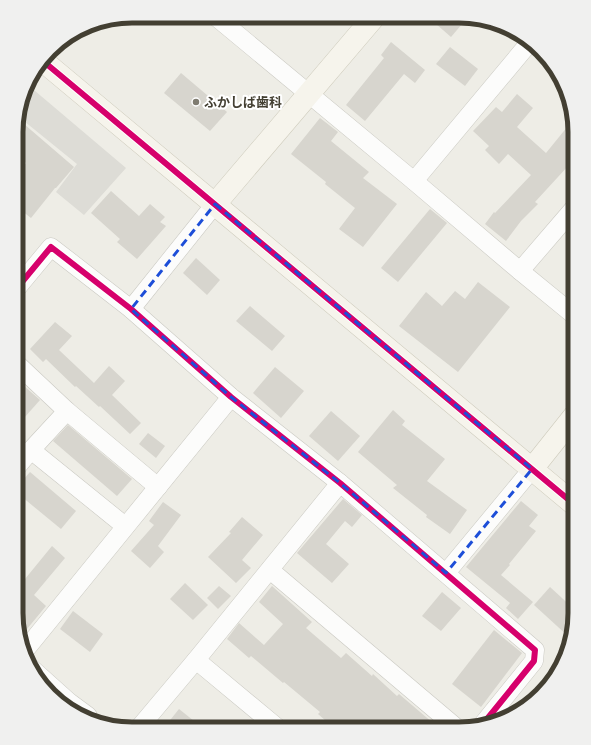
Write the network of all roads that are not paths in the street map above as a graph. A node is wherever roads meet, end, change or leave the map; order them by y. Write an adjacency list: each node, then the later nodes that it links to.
1 (223, 23): 5 (street)
2 (369, 23): 5 (street)
3 (526, 47): 6 (street)
4 (47, 64): 7 (street)
5 (309, 94): 6 (street); 7 (street)
6 (414, 181): 9 (street)
7 (215, 204): 11 (street); 19 (street)
8 (568, 215): 9 (street)
9 (520, 271): 12 (street)
10 (23, 281): 11 (street)
11 (131, 309): 14 (street)
12 (568, 310)
13 (23, 370): 15 (street)
14 (231, 398): 20 (street); 21 (street)
15 (67, 411): 17 (street); 21 (street)
16 (568, 424): 19 (street)
17 (31, 450): 18 (street); 23 (street)
18 (23, 460)
19 (532, 469): 22 (street); 25 (street)
20 (340, 483): 24 (street); 25 (street)
21 (158, 487): 23 (street)
22 (568, 498)
23 (125, 526): 26 (street)
24 (270, 570): 27 (street); 33 (street)
25 (446, 573): 30 (street)
26 (28, 646)
27 (196, 660): 31 (street); 32 (street)
28 (53, 688): 29 (street)
29 (62, 696)
30 (488, 718)
31 (144, 722)
32 (271, 722)
33 (450, 722)

